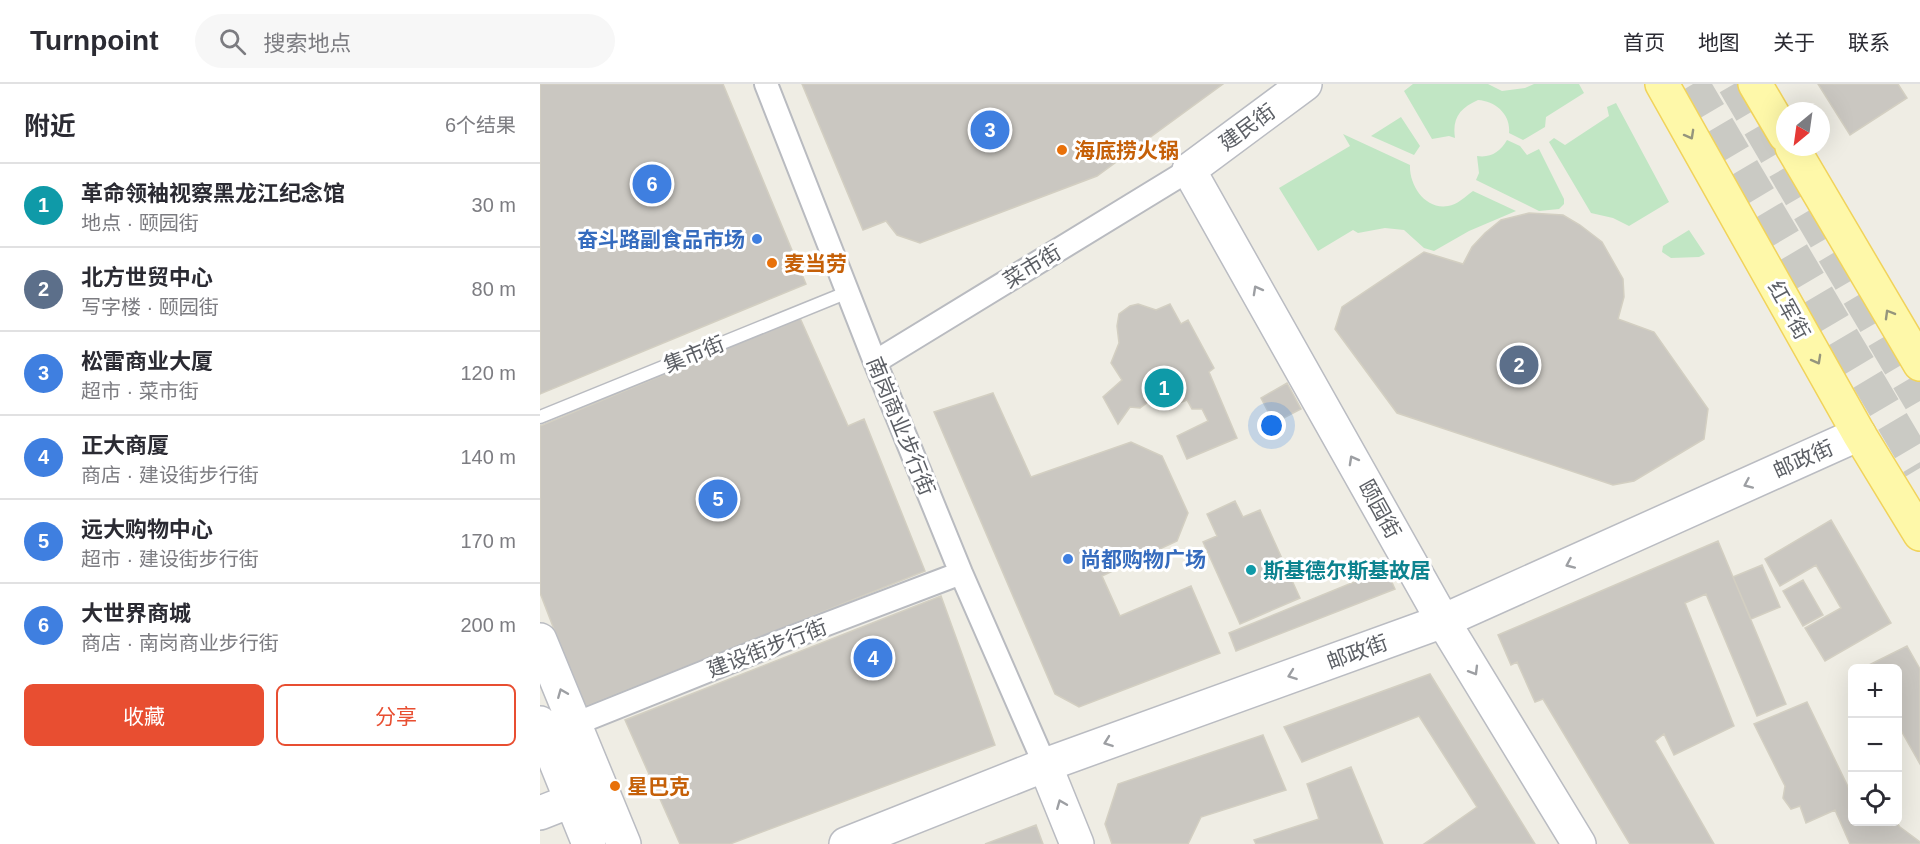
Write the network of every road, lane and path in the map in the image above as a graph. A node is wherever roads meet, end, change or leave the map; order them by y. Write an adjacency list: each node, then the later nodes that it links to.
1 (766, 84): 8 (street, 南岗商业步行街)
2 (1305, 84): 7 (street, 建民街)
3 (1662, 84): 12 (main road, 红军街, one-way to 12)
4 (1755, 84): 5 (main road)
5 (1776, 120)
6 (1797, 156): 10 (main road, one-way to 6)
7 (1189, 170): 9 (street, 菜市街); 16 (street, 颐园街, one-way to 7)
8 (848, 292): 9 (street, 南岗商业步行街); 11 (lane, 集市街)
9 (875, 362): 15 (street, 南岗商业步行街)
10 (1920, 364)
11 (540, 417)
12 (1859, 434): 14 (main road, 红军街); 16 (street, 邮政街, one-way to 16)
13 (1920, 489): 14 (main road)
14 (1919, 533)
15 (961, 573): 19 (street, 建设街步行街); 20 (street, 南岗商业步行街)
16 (1443, 621): 20 (street, 邮政街, one-way to 20); 27 (street, 颐园街, one-way to 27)
17 (540, 640): 19 (street, one-way to 17)
18 (540, 723): 21 (street)
19 (575, 724): 21 (street)
20 (1045, 765): 25 (street, 邮政街); 26 (street, one-way to 20)
21 (586, 795): 22 (street); 23 (street); 24 (street)
22 (540, 813)
23 (589, 844)
24 (624, 844)
25 (846, 844)
26 (1077, 844)
27 (1579, 844)

